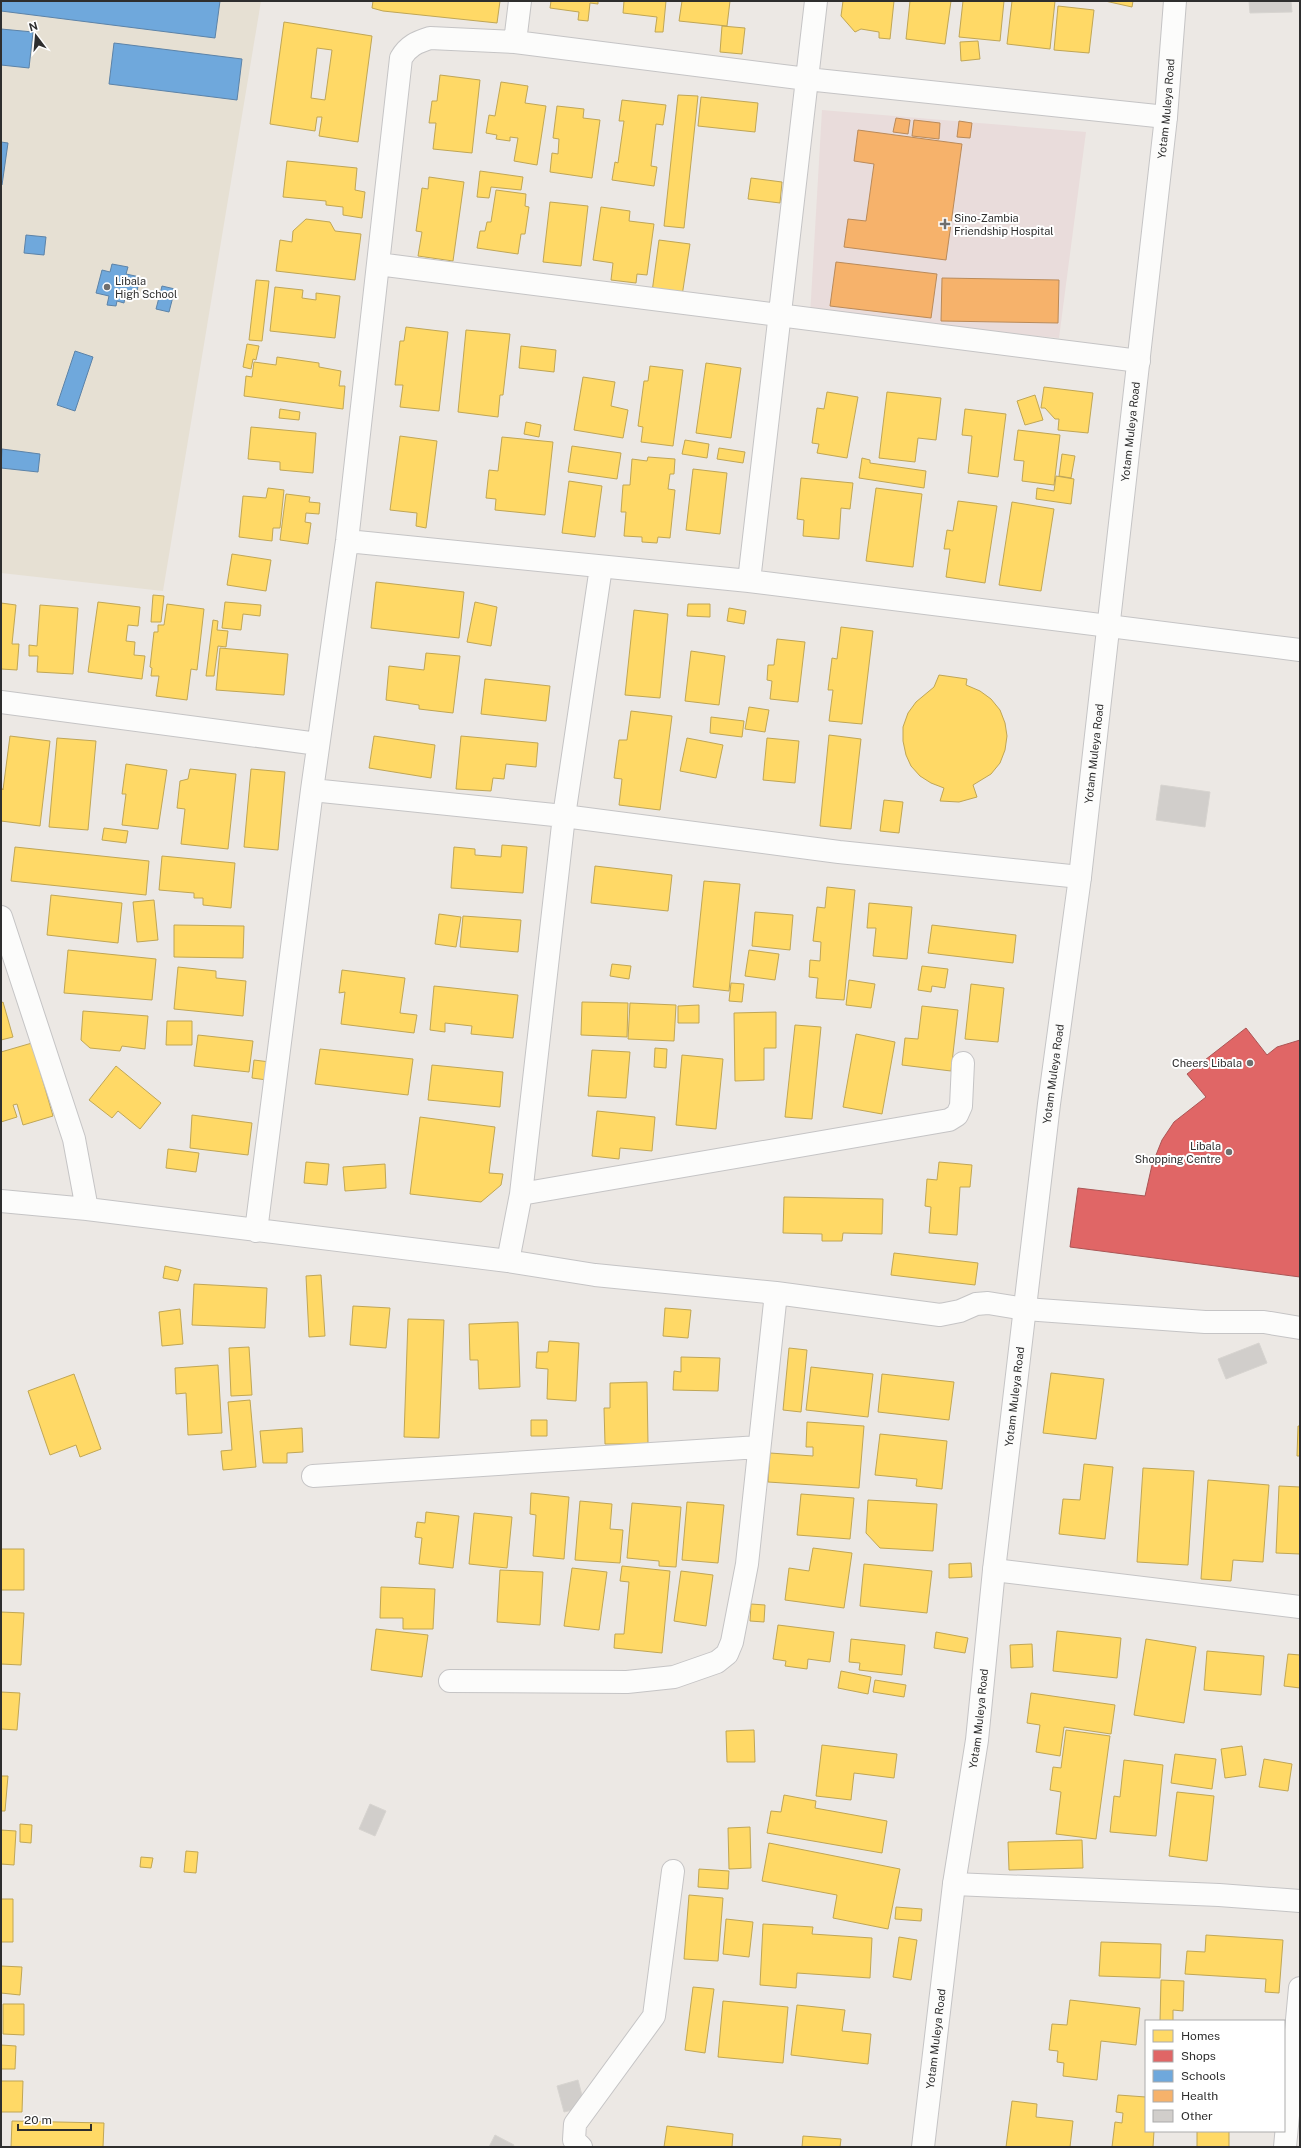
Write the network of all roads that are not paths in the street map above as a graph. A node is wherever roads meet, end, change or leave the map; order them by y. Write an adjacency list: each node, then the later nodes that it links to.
1 (520, 1): 4 (street)
2 (816, 1): 5 (street)
3 (1175, 1): 6 (street, Yotam Muleya Road)
4 (515, 42): 5 (street); 7 (street)
5 (807, 79): 6 (street); 8 (street)
6 (1166, 117): 9 (street, Yotam Muleya Road)
7 (378, 264): 8 (street); 10 (street)
8 (780, 314): 9 (street); 12 (street)
9 (1139, 361): 13 (street, Yotam Muleya Road)
10 (347, 540): 11 (street); 16 (street)
11 (601, 567): 12 (street); 18 (street)
12 (749, 581): 13 (street)
13 (1110, 625): 14 (street); 19 (street, Yotam Muleya Road)
14 (1300, 650)
15 (1, 702): 16 (street)
16 (318, 744): 17 (street)
17 (312, 790): 18 (street); 25 (street)
18 (564, 816): 19 (street); 22 (street)
19 (1080, 877): 28 (street, Yotam Muleya Road)
20 (1, 917): 24 (street)
21 (963, 1063): 22 (street)
22 (521, 1194): 26 (street)
23 (1, 1201): 24 (street)
24 (87, 1209): 25 (street)
25 (256, 1231): 26 (street)
26 (508, 1261): 27 (street)
27 (776, 1293): 28 (street); 30 (street)
28 (1025, 1310): 29 (street); 32 (street, Yotam Muleya Road)
29 (1300, 1328)
30 (759, 1447): 31 (street); 34 (street)
31 (313, 1476)
32 (994, 1570): 33 (street); 36 (street, Yotam Muleya Road)
33 (1300, 1607)
34 (450, 1681)
35 (673, 1871): 39 (street)
36 (954, 1884): 37 (street); 40 (street, Yotam Muleya Road)
37 (1300, 1902)
38 (1300, 1988): 41 (street)
39 (581, 2147)
40 (922, 2147)
41 (1285, 2147)

